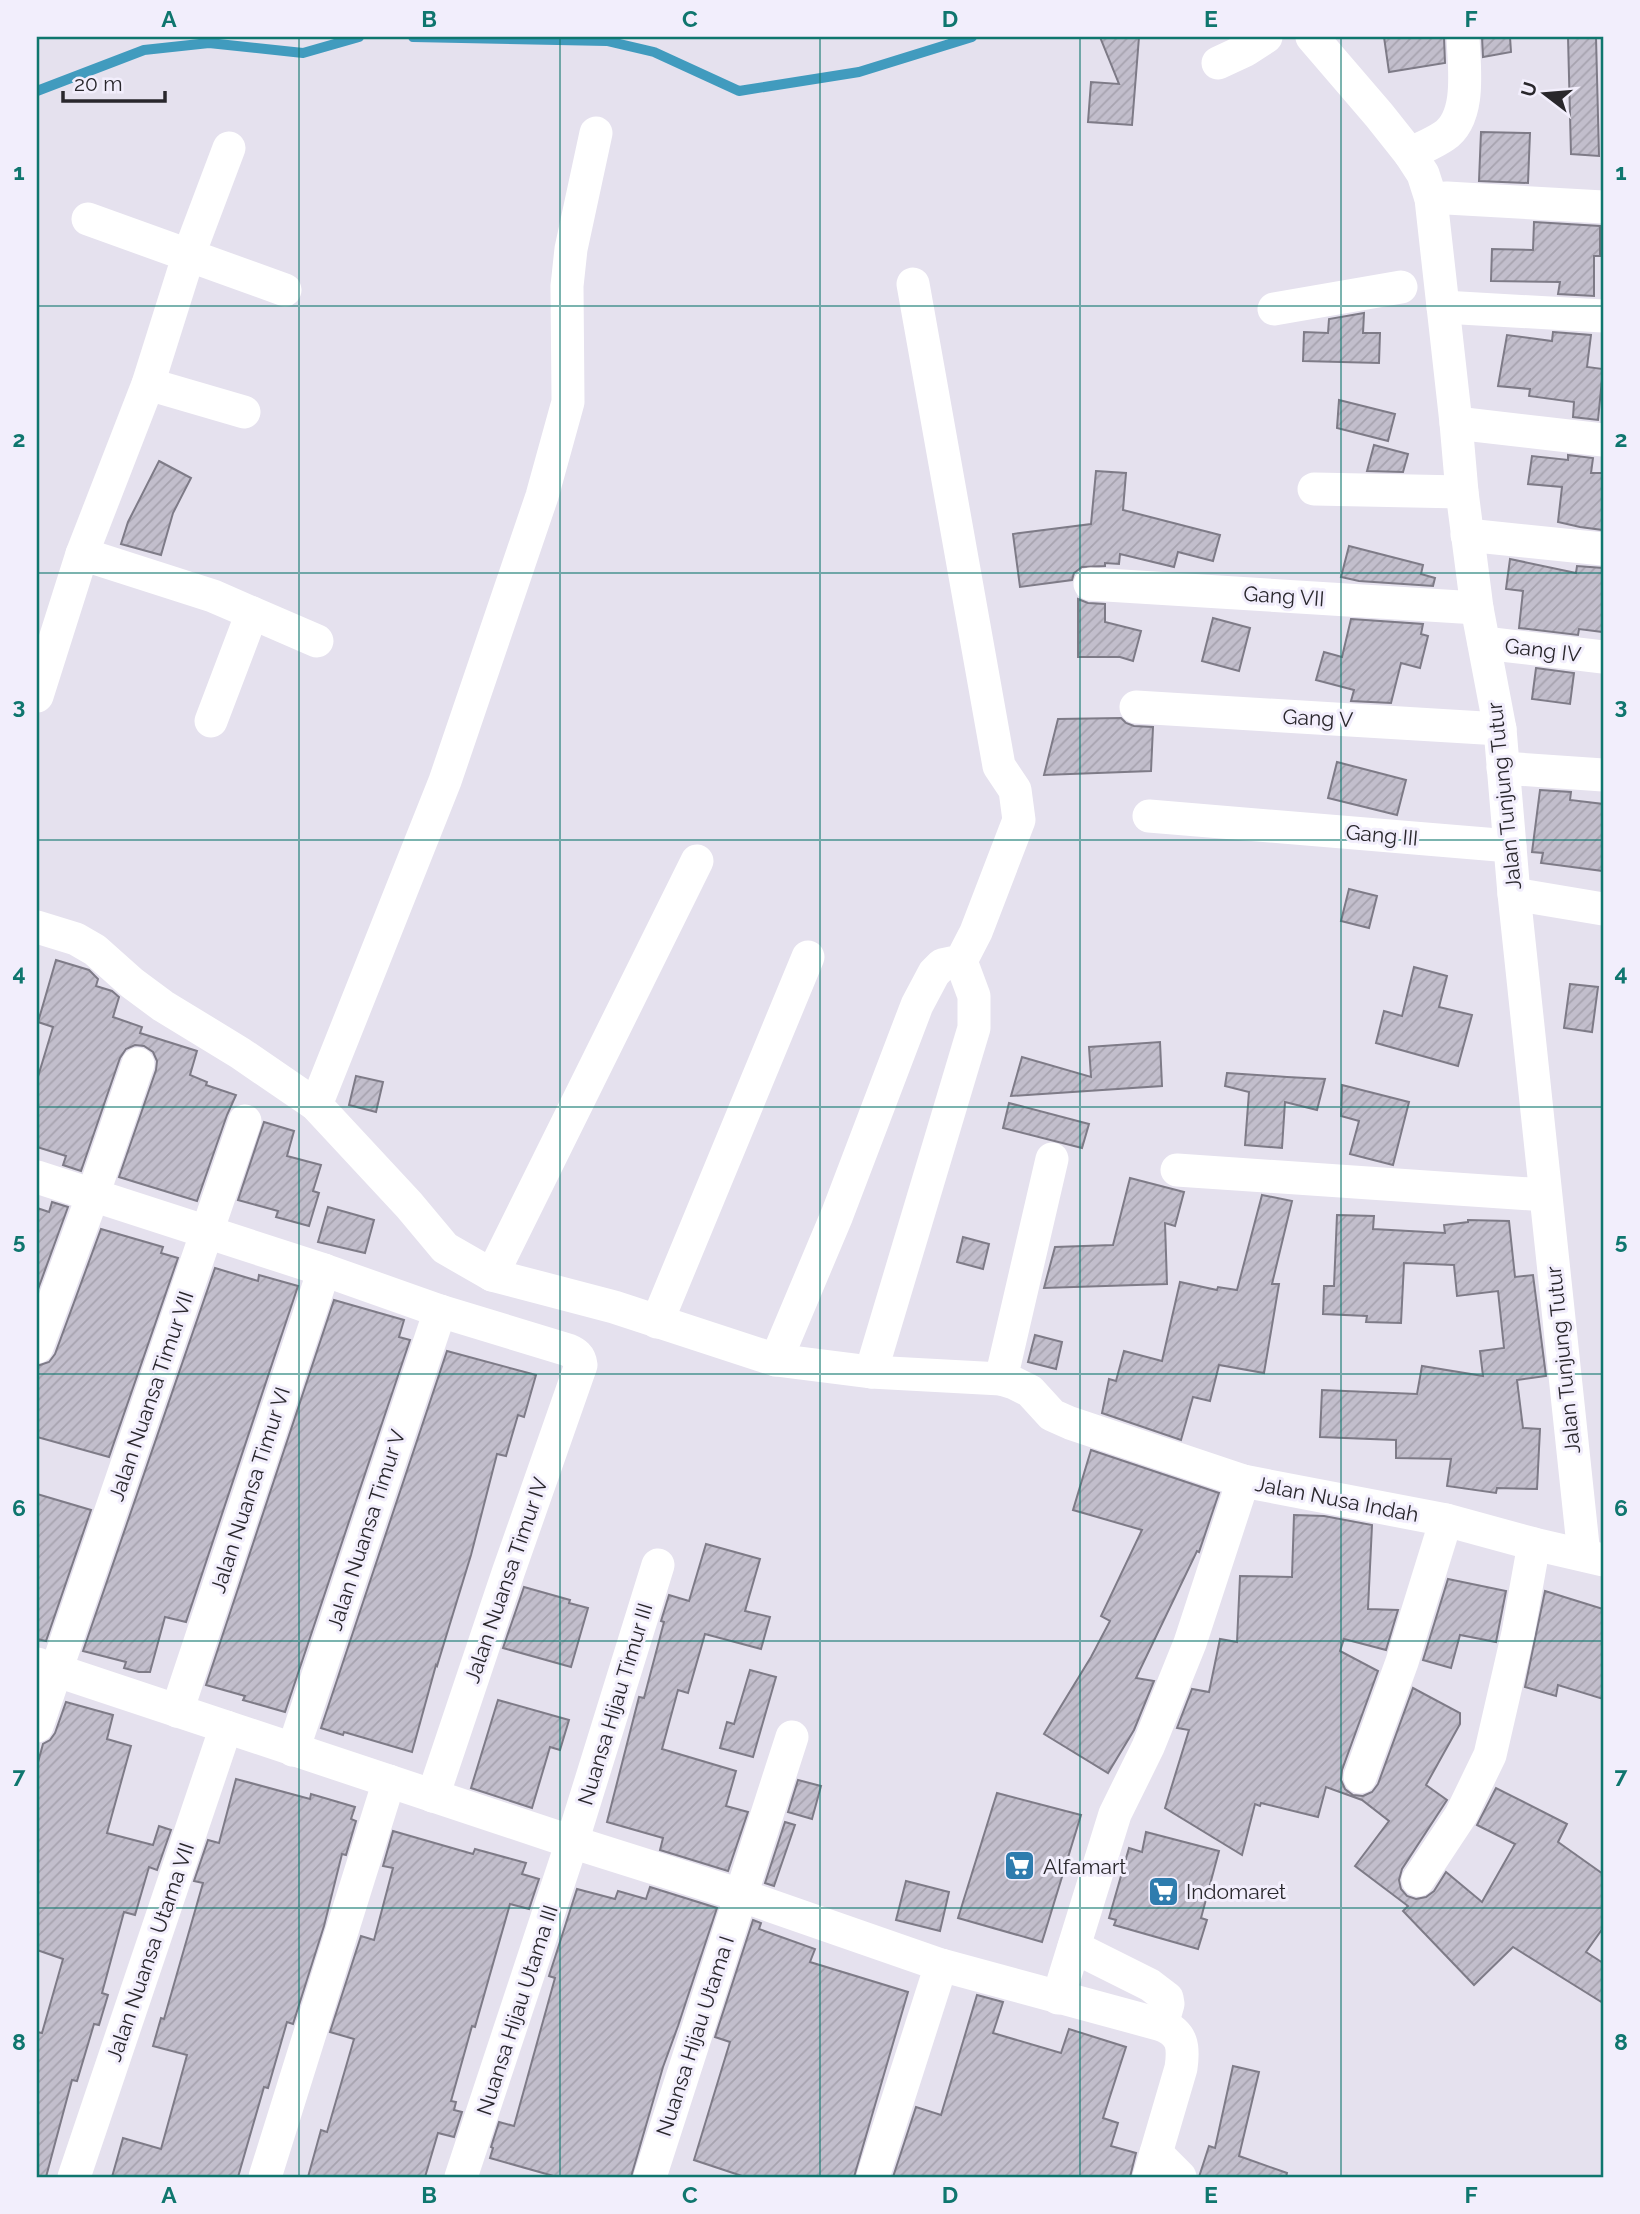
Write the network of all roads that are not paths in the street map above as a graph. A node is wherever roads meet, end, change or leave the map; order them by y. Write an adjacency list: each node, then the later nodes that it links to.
1 (1266, 37): 4 (street)
2 (1312, 37): 7 (street, Jalan Tunjung Tutur)
3 (1463, 37): 7 (street)
4 (1218, 63)
5 (596, 133): 48 (street)
6 (229, 148): 11 (street)
7 (1410, 154): 8 (street, Jalan Tunjung Tutur)
8 (1431, 199): 9 (street); 15 (street, Jalan Tunjung Tutur)
9 (1603, 207)
10 (88, 219): 11 (street)
11 (189, 254): 14 (street); 18 (street)
12 (913, 284): 46 (street)
13 (1401, 287): 16 (street)
14 (285, 290)
15 (1443, 307): 17 (street); 20 (street, Jalan Tunjung Tutur)
16 (1274, 309)
17 (1603, 316)
18 (148, 384): 19 (street); 26 (street)
19 (244, 412)
20 (1456, 424): 21 (street); 23 (street, Jalan Tunjung Tutur)
21 (1603, 440)
22 (1314, 489): 23 (street)
23 (1462, 492): 24 (street, Jalan Tunjung Tutur)
24 (1467, 535): 25 (street); 28 (street, Jalan Tunjung Tutur)
25 (1603, 550)
26 (82, 554): 29 (street); 33 (street)
27 (1090, 584): 28 (street, Gang VII)
28 (1477, 608): 31 (street, Jalan Tunjung Tutur)
29 (253, 613): 30 (street); 35 (street)
30 (317, 640)
31 (1483, 643): 32 (street, Gang IV); 36 (street, Jalan Tunjung Tutur)
32 (1603, 657)
33 (37, 696)
34 (1136, 707): 36 (street, Gang V)
35 (211, 720)
36 (1500, 729): 37 (street, Jalan Tunjung Tutur)
37 (1503, 768): 38 (street); 40 (street, Jalan Tunjung Tutur)
38 (1603, 775)
39 (1149, 816): 40 (street, Gang III)
40 (1510, 846): 42 (street, Jalan Tunjung Tutur)
41 (697, 861): 57 (street)
42 (1514, 894): 43 (street); 54 (street, Jalan Tunjung Tutur)
43 (1603, 909)
44 (37, 927): 48 (street)
45 (808, 957): 59 (street)
46 (961, 961): 61 (street); 62 (street)
47 (138, 1064): 53 (street)
48 (316, 1105): 57 (street)
49 (245, 1121): 55 (street, Jalan Nuansa Timur VII)
50 (1052, 1159): 63 (street)
51 (1177, 1170): 54 (street)
52 (37, 1177): 53 (street)
53 (93, 1195): 55 (street); 60 (street)
54 (1545, 1195): 67 (street, Jalan Tunjung Tutur)
55 (207, 1232): 56 (street); 69 (street, Jalan Nuansa Timur VII)
56 (324, 1270): 58 (street); 70 (street, Jalan Nuansa Timur VI)
57 (492, 1275): 59 (street)
58 (440, 1311): 74 (street, Jalan Nuansa Timur V); 77 (street, Jalan Nuansa Timur IV)
59 (657, 1322): 61 (street)
60 (37, 1348)
61 (776, 1360): 62 (street)
62 (871, 1372): 63 (street)
63 (1001, 1379): 64 (street)
64 (1243, 1481): 65 (street, Jalan Nusa Indah); 81 (street, Jalan Nusa Indah)
65 (1446, 1520): 66 (street, Jalan Nusa Indah); 75 (street)
66 (1534, 1544): 67 (street, Jalan Nusa Indah); 79 (street)
67 (1594, 1558)
68 (658, 1566): 78 (street, Nuansa Hijau Timur III)
69 (46, 1667): 70 (street); 71 (street, Jalan Nuansa Timur VII)
70 (177, 1711): 72 (street)
71 (37, 1726)
72 (226, 1727): 74 (street); 86 (street, Jalan Nuansa Utama VII)
73 (792, 1737): 80 (street, Nuansa Hijau Utama I)
74 (293, 1750): 76 (street)
75 (1360, 1777)
76 (389, 1781): 77 (street); 87 (street)
77 (433, 1796): 78 (street)
78 (572, 1842): 80 (street); 88 (street, Nuansa Hijau Utama III)
79 (1418, 1880)
80 (740, 1895): 82 (street); 89 (street, Nuansa Hijau Utama I)
81 (1074, 1947): 83 (street, Jalan Nusa Indah); 84 (street)
82 (941, 1965): 83 (street); 90 (street)
83 (1058, 1998): 84 (street)
84 (1162, 2025): 85 (street)
85 (1153, 2165): 91 (street)
86 (74, 2177)
87 (265, 2177)
88 (461, 2177)
89 (650, 2177)
90 (873, 2177)
91 (1180, 2177)

